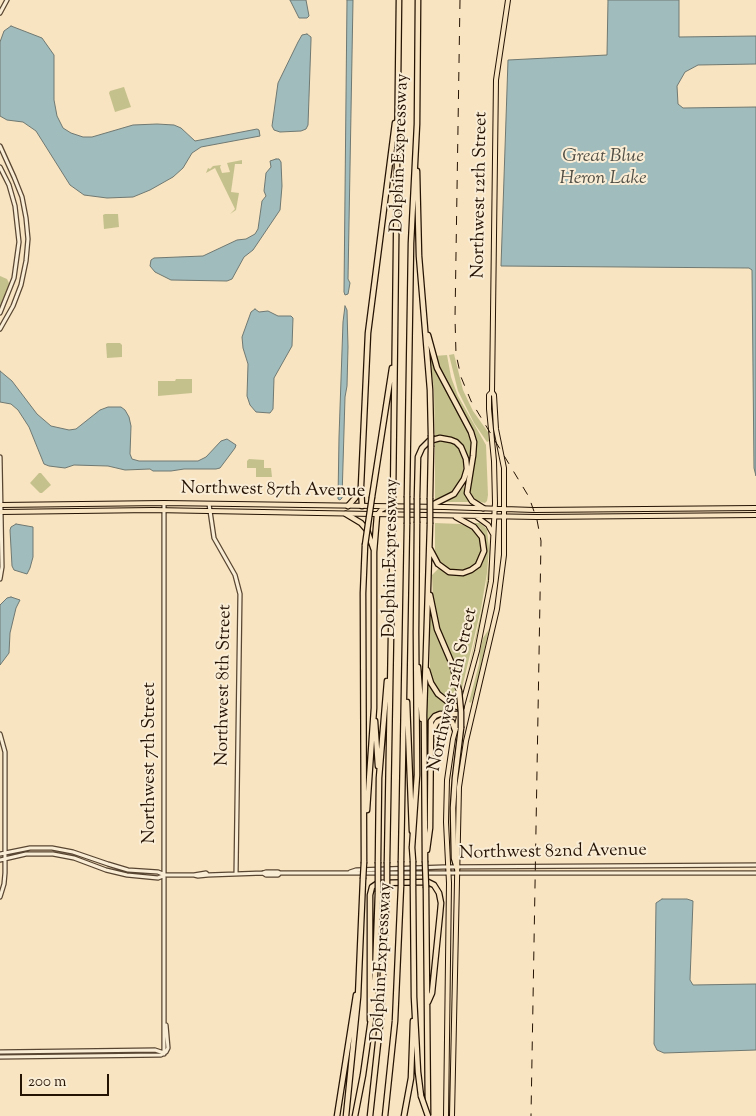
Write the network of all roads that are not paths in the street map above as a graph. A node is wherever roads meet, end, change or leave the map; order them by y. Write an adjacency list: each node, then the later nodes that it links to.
1 (7, 0): 5 (street)
2 (399, 0): 6 (highway, Dolphin Expressway)
3 (418, 0): 7 (highway, Dolphin Expressway)
4 (508, 0): 18 (main road, Northwest 12th Street)
5 (0, 13)
6 (397, 114): 17 (highway, Dolphin Expressway); 20 (highway)
7 (417, 124): 13 (highway); 56 (highway, Dolphin Expressway, bridge)
8 (0, 146): 10 (street)
9 (0, 166): 11 (street)
10 (23, 276): 11 (street); 14 (street)
11 (14, 278): 12 (street)
12 (3, 306): 14 (street); 15 (street)
13 (422, 308): 29 (highway); 46 (highway, bridge)
14 (11, 311): 16 (street)
15 (0, 312)
16 (0, 330)
17 (395, 352): 55 (highway, Dolphin Expressway, bridge); 65 (highway, bridge)
18 (492, 392): 31 (main road, Northwest 12th Street); 32 (main road, Northwest 12th Street)
19 (0, 457): 24 (street)
20 (361, 486): 25 (highway); 26 (highway)
21 (164, 503): 22 (main road, Northwest 87th Avenue); 23 (main road, Northwest 87th Avenue); 33 (street, Northwest 7th Street)
22 (50, 504): 24 (main road, Northwest 87th Avenue); 36 (main road)
23 (209, 504): 25 (main road, Northwest 87th Avenue); 34 (street, Northwest 8th Street)
24 (1, 505): 35 (street)
25 (348, 506): 26 (main road, Northwest 87th Avenue)
26 (362, 506): 27 (main road, Northwest 87th Avenue); 38 (main road)
27 (388, 506): 28 (main road, Northwest 87th Avenue); 39 (main road)
28 (430, 506): 29 (main road, Northwest 87th Avenue); 53 (highway, bridge)
29 (482, 508): 31 (main road, Northwest 87th Avenue)
30 (756, 508): 32 (main road, Northwest 87th Avenue)
31 (495, 509): 32 (main road, Northwest 87th Avenue); 43 (main road, Northwest 12th Street)
32 (504, 509): 44 (main road, Northwest 12th Street)
33 (164, 510): 34 (main road, Northwest 87th Avenue); 36 (main road, Northwest 87th Avenue); 79 (street, Northwest 7th Street)
34 (210, 511): 37 (main road, Northwest 87th Avenue); 78 (street, Northwest 8th Street)
35 (0, 512): 36 (main road, Northwest 87th Avenue); 48 (street)
36 (50, 512)
37 (346, 514): 38 (main road, Northwest 87th Avenue); 47 (highway)
38 (371, 515): 39 (main road, Northwest 87th Avenue)
39 (377, 515): 41 (main road, Northwest 87th Avenue); 47 (highway)
40 (756, 516): 44 (main road, Northwest 87th Avenue)
41 (456, 517): 42 (main road, Northwest 87th Avenue); 46 (highway)
42 (476, 517): 43 (main road, Northwest 87th Avenue); 45 (main road)
43 (495, 517): 44 (main road, Northwest 87th Avenue); 45 (main road, Northwest 12th Street)
44 (504, 517): 52 (main road, Northwest 12th Street)
45 (494, 538): 51 (main road, Northwest 12th Street)
46 (429, 548): 50 (highway)
47 (374, 552): 57 (highway)
48 (1, 559): 49 (street)
49 (0, 576)
50 (428, 584): 54 (highway); 74 (highway, bridge)
51 (483, 624): 52 (main road); 58 (main road, Northwest 12th Street)
52 (493, 626): 74 (main road, Northwest 12th Street)
53 (416, 632): 63 (highway); 66 (highway)
54 (426, 657): 58 (highway); 63 (highway)
55 (390, 658): 64 (highway); 94 (highway, Dolphin Expressway, bridge)
56 (405, 660): 66 (highway); 95 (highway, Dolphin Expressway, bridge)
57 (374, 708): 64 (highway); 65 (highway)
58 (461, 708): 59 (main road, Northwest 12th Street)
59 (459, 714): 60 (main road, Northwest 12th Street); 61 (highway)
60 (455, 730): 61 (highway); 73 (main road, Northwest 12th Street)
61 (430, 731): 71 (highway)
62 (0, 734): 67 (street)
63 (424, 737): 71 (highway)
64 (379, 778): 84 (highway, bridge)
65 (365, 829): 81 (highway, bridge)
66 (412, 848): 82 (highway, bridge)
67 (5, 853): 68 (street, Northwest 82nd Avenue); 69 (street); 79 (street, Northwest 82nd Avenue)
68 (0, 854)
69 (5, 858): 70 (street, Northwest 82nd Avenue); 79 (street, Northwest 82nd Avenue); 80 (street)
70 (0, 860)
71 (425, 861): 83 (highway, bridge)
72 (756, 865): 74 (street, Northwest 82nd Avenue)
73 (448, 868): 74 (street, Northwest 82nd Avenue); 75 (street, Northwest 82nd Avenue); 76 (main road, Northwest 12th Street)
74 (457, 871): 76 (street, Northwest 82nd Avenue); 77 (street, Northwest 82nd Avenue); 99 (main road, Northwest 12th Street)
75 (350, 872): 76 (street, Northwest 82nd Avenue); 78 (street, Northwest 82nd Avenue)
76 (448, 873): 98 (main road, Northwest 12th Street)
77 (756, 873)
78 (236, 874): 79 (street, Northwest 82nd Avenue)
79 (165, 875): 85 (street, Northwest 7th Street)
80 (0, 897)
81 (359, 974): 91 (highway); 92 (highway)
82 (414, 997): 96 (highway); 97 (highway, bridge)
83 (428, 1002): 84 (highway); 97 (highway)
84 (370, 1020): 93 (highway)
85 (165, 1022): 86 (street, Northwest 7th Street); 86 (street, Northwest 7th Street)
86 (166, 1042): 87 (street); 89 (street, Northwest 7th Street); 89 (street, Northwest 7th Street)
87 (155, 1050): 88 (street); 89 (street)
88 (0, 1052)
89 (164, 1054): 90 (street)
90 (0, 1057)
91 (346, 1114)
92 (337, 1116)
93 (355, 1116)
94 (370, 1116)
95 (385, 1116)
96 (404, 1116)
97 (427, 1116)
98 (446, 1116)
99 (452, 1116)

